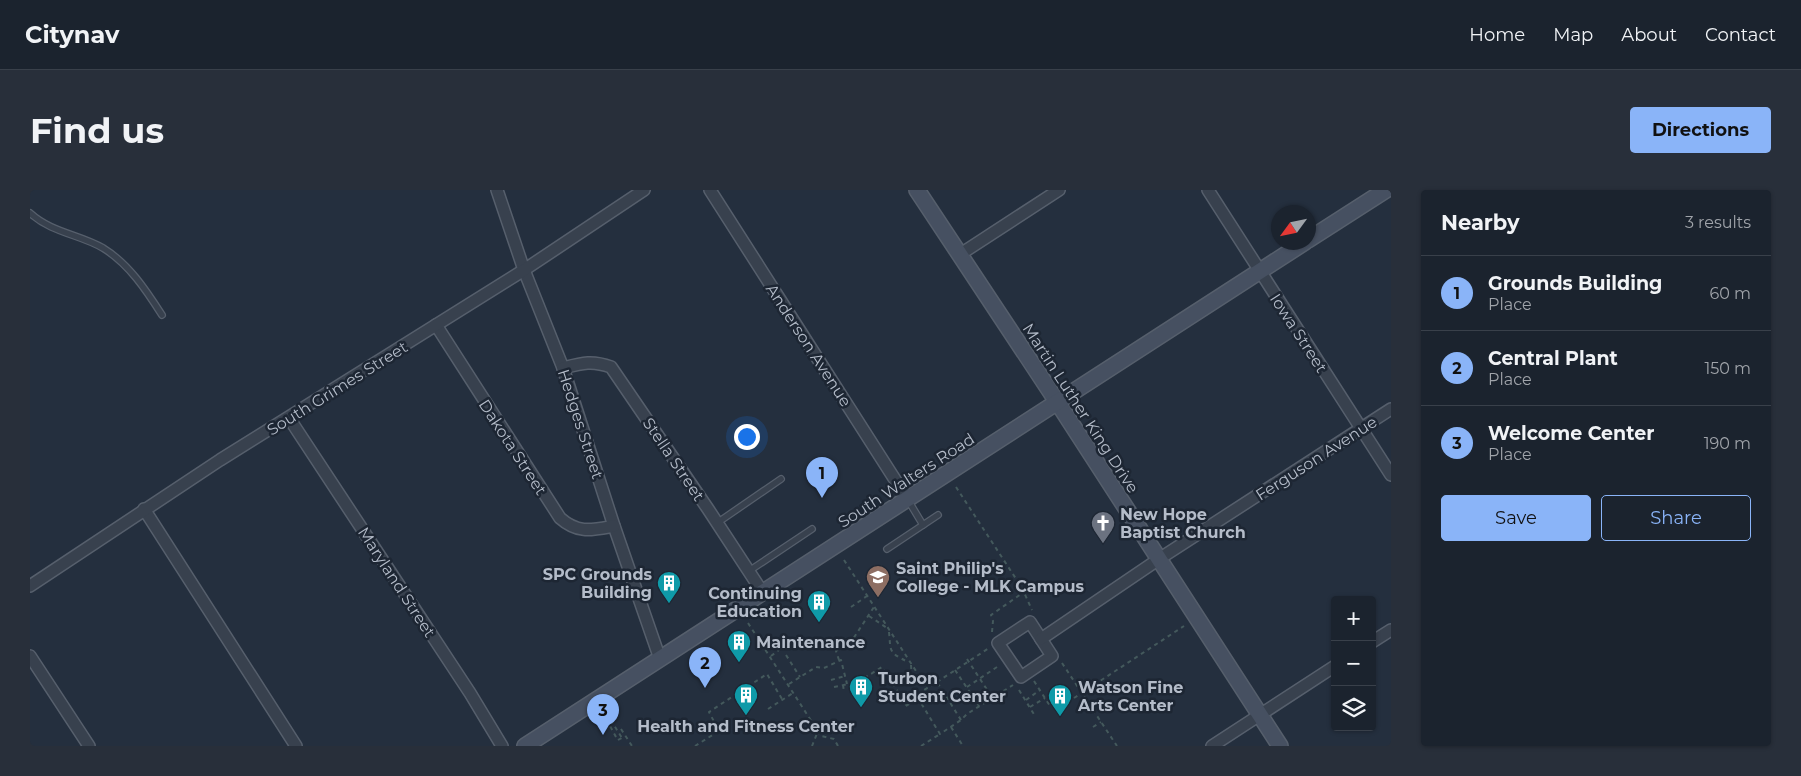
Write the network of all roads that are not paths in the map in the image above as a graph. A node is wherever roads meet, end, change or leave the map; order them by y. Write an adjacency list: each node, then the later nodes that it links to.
1 (497, 190): 12 (street, Hedges Street)
2 (644, 190): 12 (street, South Grimes Street)
3 (710, 190): 23 (street, Anderson Avenue)
4 (917, 190): 11 (main road, Martin Luther King Drive)
5 (1059, 190): 11 (street)
6 (1208, 190): 13 (street, Iowa Street)
7 (1386, 190): 9 (main road)
8 (30, 213): 14 (lane)
9 (1316, 235)
10 (1293, 250): 13 (main road, South Walters Road)
11 (959, 256): 17 (main road, Martin Luther King Drive)
12 (524, 270): 15 (street, South Grimes Street); 16 (street, Hedges Street)
13 (1259, 272): 17 (main road, South Walters Road); 20 (street, Iowa Street)
14 (162, 315)
15 (436, 325): 19 (street, South Grimes Street); 28 (street, Dakota Street)
16 (563, 368): 26 (street, Stella Street); 28 (street, Hedges Street)
17 (1058, 403): 23 (main road, South Walters Road); 31 (main road, Martin Luther King Drive)
18 (1391, 409): 20 (street, Ferguson Avenue)
19 (289, 418): 24 (street, South Grimes Street); 44 (street, Maryland Street)
20 (1361, 429): 21 (street, Iowa Street); 31 (street, Ferguson Avenue)
21 (1391, 475)
22 (781, 478): 26 (lane)
23 (908, 500): 27 (lane); 34 (main road, South Walters Road)
24 (144, 510): 33 (street, South Grimes Street); 43 (street)
25 (938, 515): 27 (lane)
26 (717, 523): 32 (street, Stella Street)
27 (923, 525): 30 (lane)
28 (614, 526): 39 (street, Hedges Street)
29 (812, 529): 32 (lane)
30 (887, 549)
31 (1159, 560): 36 (street, Ferguson Avenue); 41 (main road, Martin Luther King Drive)
32 (749, 571): 34 (street, Stella Street)
33 (30, 586)
34 (763, 593): 39 (main road, South Walters Road)
35 (1391, 630): 37 (street)
36 (1041, 639): 36 (street)
37 (1374, 641)
38 (30, 656): 42 (street)
39 (660, 659): 45 (main road, South Walters Road)
40 (1331, 669): 41 (street)
41 (1260, 714): 46 (street); 47 (main road, Martin Luther King Drive)
42 (89, 746)
43 (296, 746)
44 (502, 746)
45 (525, 746)
46 (1212, 746)
47 (1280, 746)

